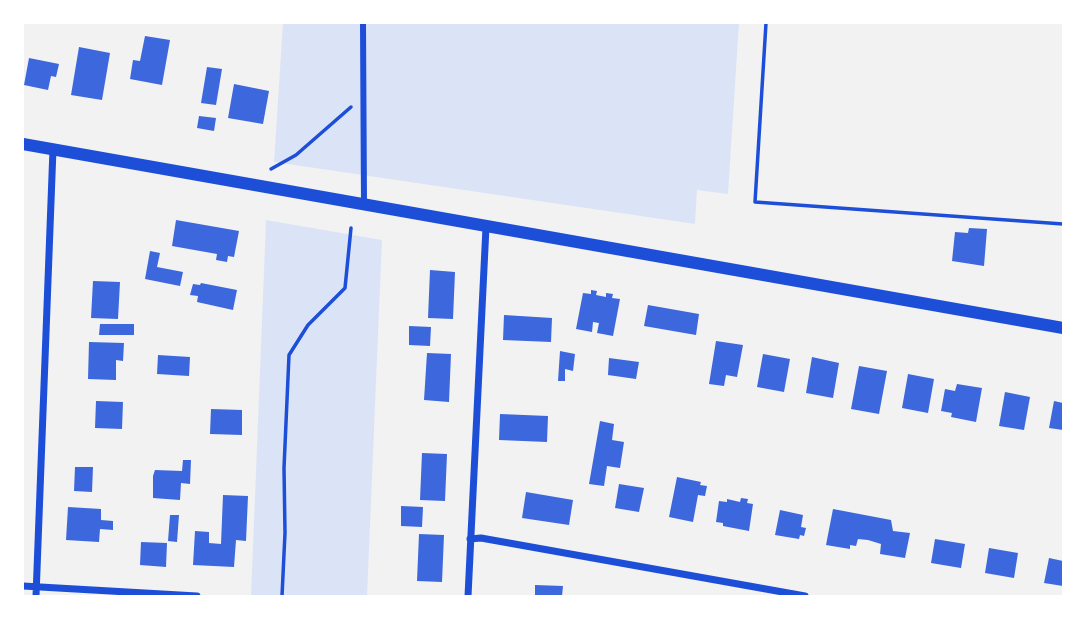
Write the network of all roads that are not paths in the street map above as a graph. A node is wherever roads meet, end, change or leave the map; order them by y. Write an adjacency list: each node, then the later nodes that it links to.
1 (363, 23): 4 (street)
2 (23, 144): 3 (main road)
3 (53, 149): 4 (main road); 9 (street)
4 (364, 205): 5 (main road)
5 (486, 227): 6 (main road); 7 (street)
6 (1063, 328)
7 (470, 539): 12 (street); 13 (street)
8 (23, 586): 9 (street)
9 (37, 587): 10 (street); 11 (street)
10 (36, 596)
11 (197, 596)
12 (468, 596)
13 (805, 596)

